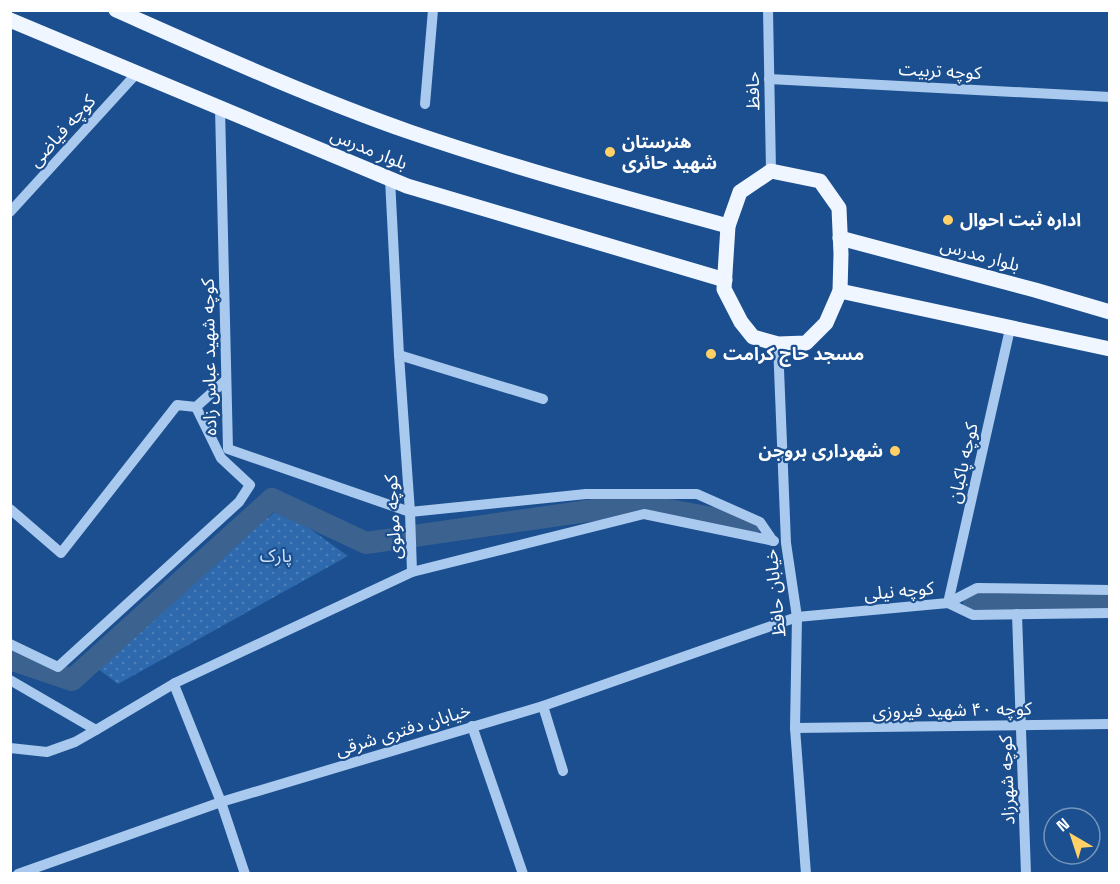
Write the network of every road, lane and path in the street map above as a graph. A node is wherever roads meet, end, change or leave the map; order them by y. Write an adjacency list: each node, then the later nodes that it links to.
1 (116, 10): 13 (main road, بلوار مدرس)
2 (433, 10): 8 (street)
3 (768, 10): 6 (street, حافظ)
4 (10, 20): 5 (main road, بلوار مدرس)
5 (137, 73): 9 (main road, بلوار مدرس); 12 (street, کوچه فیاضی)
6 (769, 79): 7 (street, کوچه تربیت); 10 (street, حافظ)
7 (1110, 97)
8 (425, 104)
9 (220, 108): 11 (main road, بلوار مدرس); 22 (street, کوچه شهید عباس زاده)
10 (771, 171): 13 (main road); 14 (main road)
11 (390, 179): 15 (main road, بلوار مدرس); 21 (street, کوچه مولوی)
12 (10, 212)
13 (728, 226): 15 (main road)
14 (840, 238): 16 (main road); 17 (main road, بلوار مدرس)
15 (725, 280): 19 (main road)
16 (840, 291): 18 (main road); 19 (main road)
17 (1110, 312)
18 (1010, 329): 20 (main road); 31 (street, کوچه پاکبان)
19 (778, 344): 28 (street, خیابان حافظ)
20 (1110, 349)
21 (399, 355): 23 (street); 26 (street, کوچه مولوی)
22 (226, 380): 24 (street); 26 (street, کوچه شهید عباس زاده)
23 (543, 399)
24 (196, 407): 25 (street); 35 (street)
25 (10, 509)
26 (410, 512): 27 (street); 29 (street, کوچه مولوی)
27 (773, 541): 28 (street); 29 (street)
28 (786, 543): 34 (street, خیابان حافظ)
29 (412, 572): 37 (street, کوچه مولوی)
30 (1110, 590): 31 (street)
31 (948, 603): 33 (street, کوچه نیلی); 34 (street, کوچه نیلی)
32 (1110, 613): 33 (street, کوچه نیلی)
33 (1017, 614): 40 (street, کوچه شهرزاد)
34 (798, 617): 38 (street, خیابان دفتری شرقی); 42 (street, خیابان حافظ)
35 (10, 644)
36 (10, 680): 43 (street)
37 (176, 683): 43 (street, کوچه مولوی); 46 (street)
38 (543, 706): 41 (street, خیابان دفتری شرقی); 45 (street)
39 (1110, 724): 40 (street, کوچه ۴۰ شهید فیروزی)
40 (1021, 725): 42 (street, کوچه ۴۰ شهید فیروزی); 51 (street, کوچه شهرزاد)
41 (472, 726): 46 (street, خیابان دفتری شرقی); 49 (street)
42 (795, 728): 50 (street, خیابان حافظ)
43 (96, 730): 44 (street, کوچه مولوی)
44 (10, 748)
45 (563, 771)
46 (221, 802): 47 (street, خیابان دفتری شرقی); 48 (street)
47 (18, 873)
48 (245, 873)
49 (522, 873)
50 (806, 873)
51 (1026, 873)

